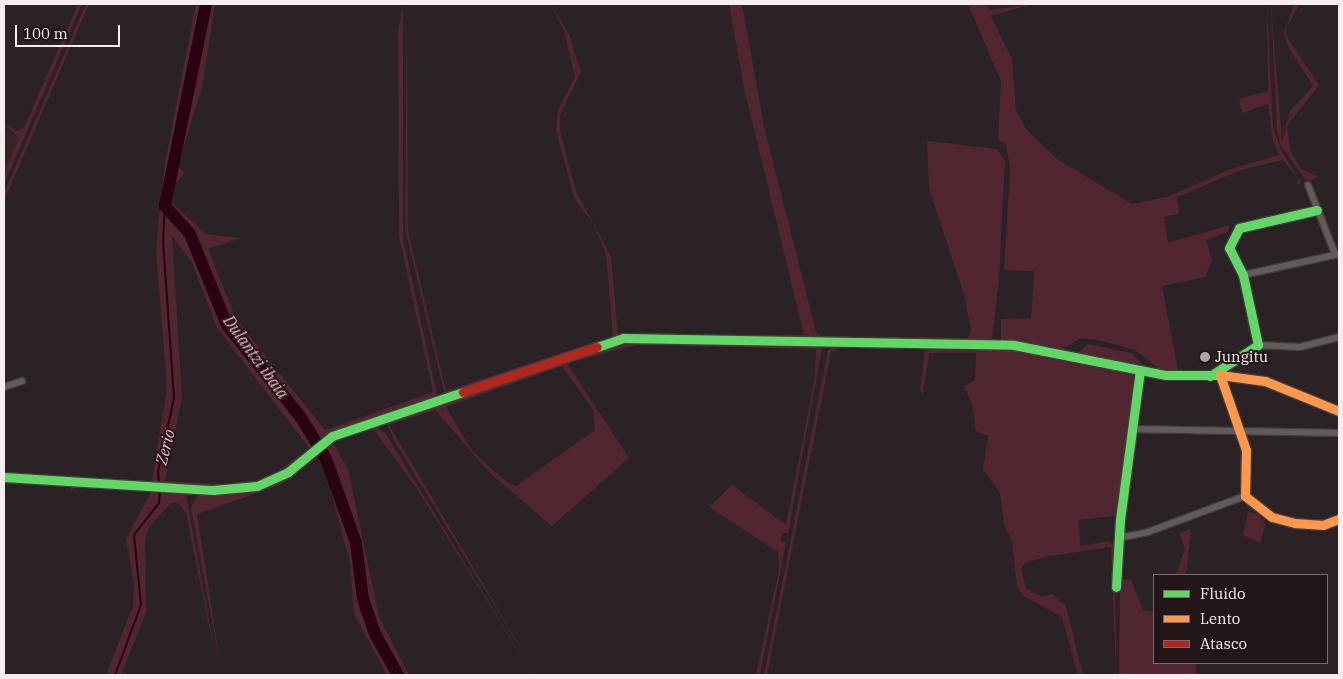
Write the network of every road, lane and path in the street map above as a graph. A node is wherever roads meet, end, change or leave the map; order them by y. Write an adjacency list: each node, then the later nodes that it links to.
1 (1308, 185): 2 (street)
2 (1317, 210): 3 (street); 4 (street)
3 (1337, 254): 4 (street)
4 (1243, 275): 6 (street)
5 (1339, 337): 6 (street)
6 (1258, 344): 8 (street)
7 (1140, 370): 8 (street); 13 (street); 16 (street)
8 (1210, 376): 9 (street)
9 (1220, 376): 12 (street); 14 (street)
10 (22, 381): 11 (street)
11 (4, 387)
12 (1339, 411)
13 (1134, 429): 14 (street); 19 (street)
14 (1241, 433): 15 (street); 17 (street)
15 (1339, 433)
16 (4, 478)
17 (1245, 496): 18 (street); 19 (street)
18 (1339, 519)
19 (1118, 538): 20 (street)
20 (1116, 587)

